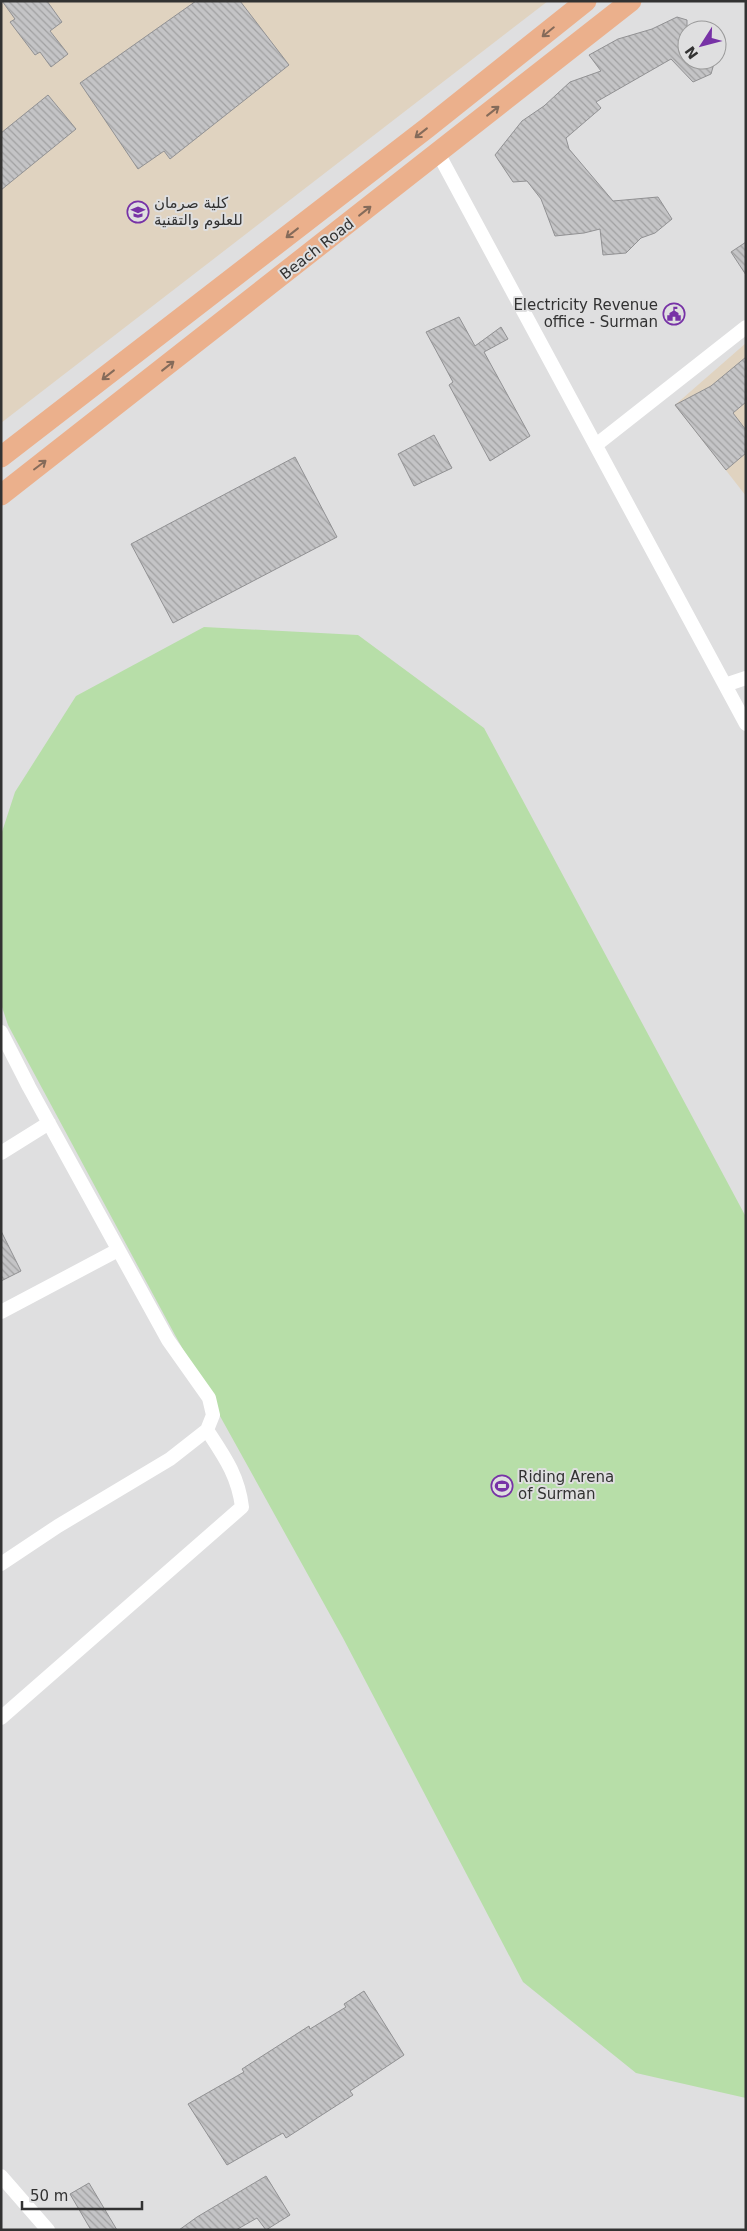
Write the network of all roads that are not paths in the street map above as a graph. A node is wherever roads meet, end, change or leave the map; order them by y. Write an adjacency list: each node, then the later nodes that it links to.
1 (586, 1): 6 (main road, Beach Road, one-way to 6)
2 (631, 1): 3 (main road, Beach Road, one-way to 2)
3 (438, 154): 5 (street); 7 (main road, Beach Road, one-way to 3)
4 (746, 327): 5 (street)
5 (596, 445): 9 (street)
6 (1, 458)
7 (1, 495)
8 (746, 678): 9 (street)
9 (725, 685): 10 (street)
10 (746, 724)
11 (1, 1032): 12 (street)
12 (49, 1123): 13 (street); 14 (street)
13 (1, 1152)
14 (118, 1250): 15 (street); 16 (street)
15 (1, 1312)
16 (207, 1430): 17 (street); 18 (street)
17 (1, 1564)
18 (1, 1718)
19 (1, 2176): 20 (street)
20 (48, 2230)

